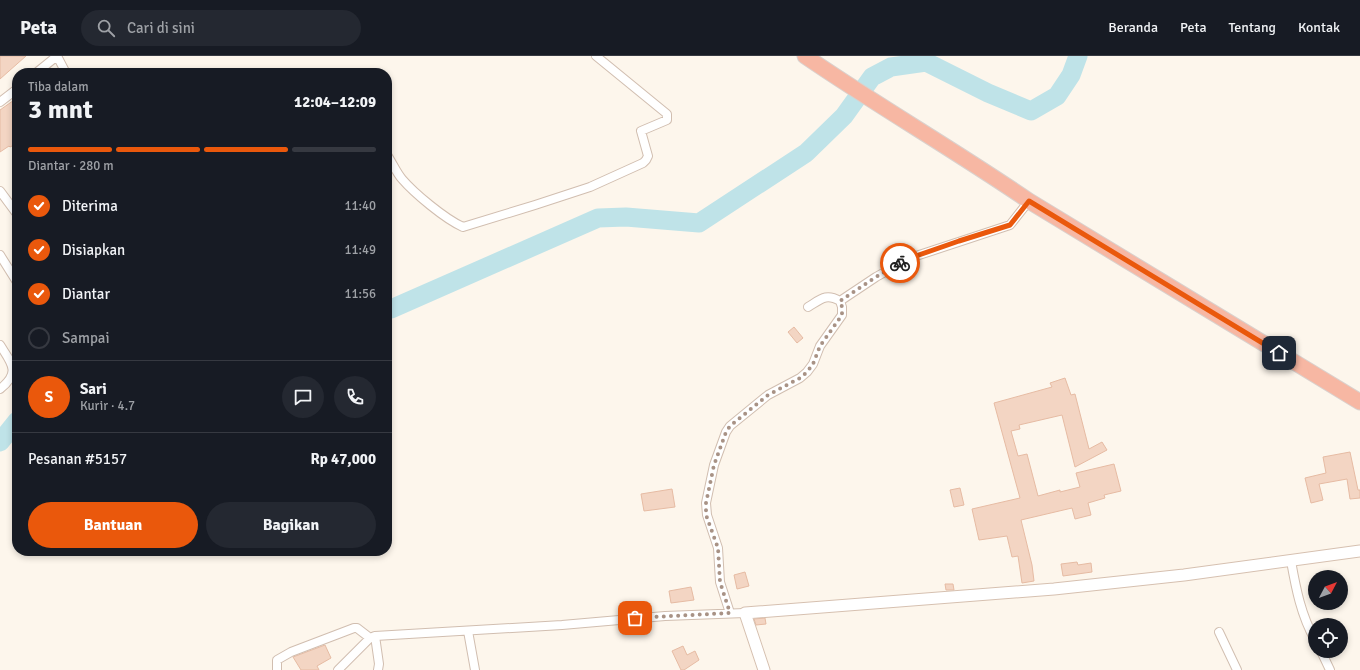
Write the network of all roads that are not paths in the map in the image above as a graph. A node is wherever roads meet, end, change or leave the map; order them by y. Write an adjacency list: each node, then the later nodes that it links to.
1 (57, 56): 4 (street); 5 (street)
2 (596, 56): 8 (street)
3 (805, 56): 10 (highway)
4 (42, 68)
5 (63, 68)
6 (12, 93): 7 (street)
7 (0, 102)
8 (392, 163)
9 (0, 191): 11 (street)
10 (1029, 201): 14 (street); 20 (highway)
11 (12, 207)
12 (0, 255): 13 (street)
13 (12, 274)
14 (840, 301): 15 (street); 23 (street)
15 (808, 307)
16 (0, 344): 17 (street)
17 (12, 363)
18 (12, 375): 19 (street)
19 (0, 389)
20 (1360, 402)
21 (1360, 551): 22 (street)
22 (1291, 561): 24 (street); 25 (street)
23 (730, 613): 24 (street); 26 (street)
24 (745, 613): 34 (street)
25 (1308, 626)
26 (468, 631): 28 (street); 33 (street)
27 (1219, 632): 35 (street)
28 (372, 637): 30 (street); 31 (street); 32 (street)
29 (1324, 658): 36 (street)
30 (277, 670)
31 (338, 670)
32 (378, 670)
33 (475, 670)
34 (764, 670)
35 (1236, 670)
36 (1330, 670)

